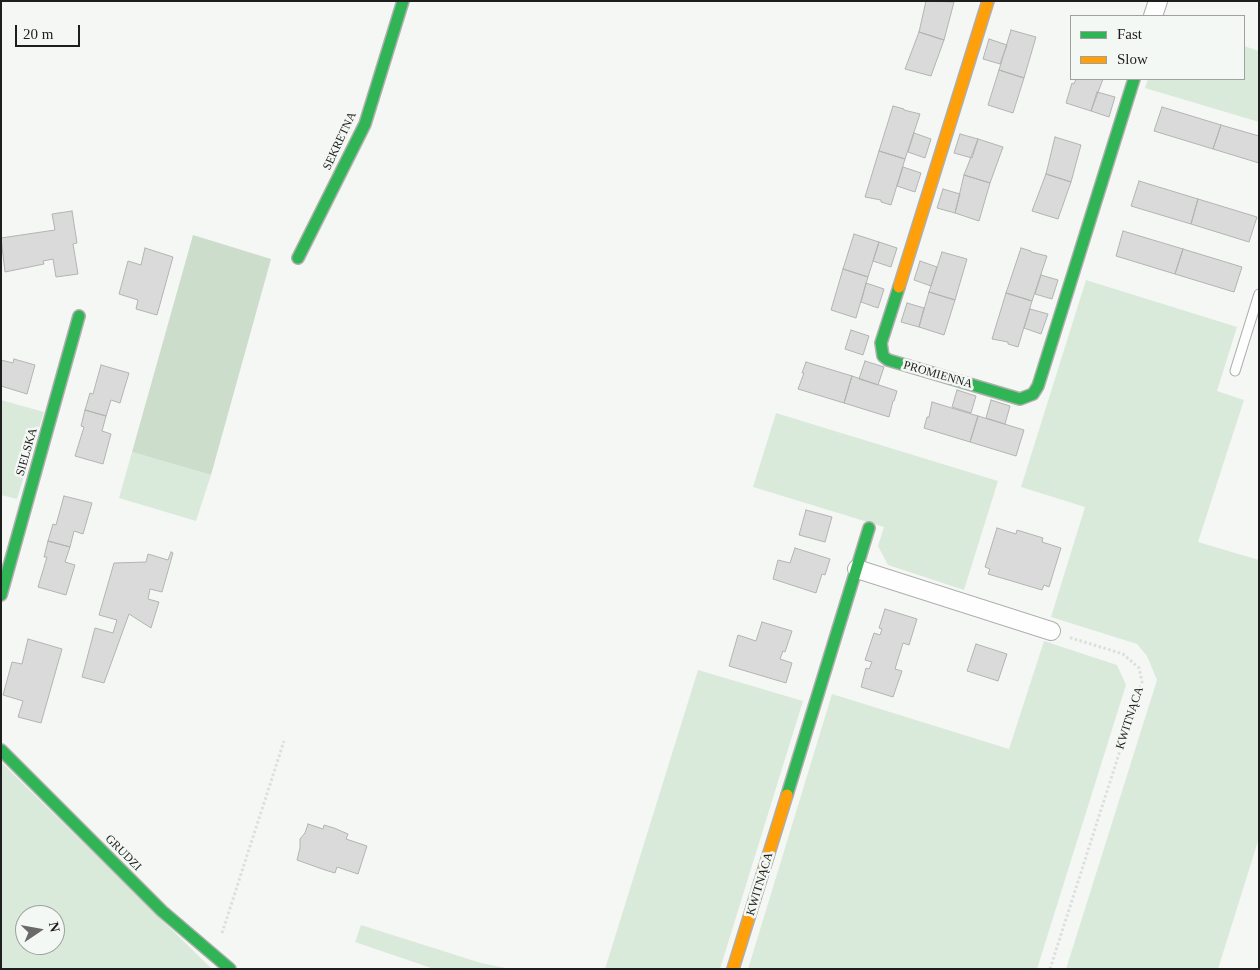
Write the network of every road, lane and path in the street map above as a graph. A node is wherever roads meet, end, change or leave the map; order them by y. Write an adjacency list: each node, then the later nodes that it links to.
1 (403, 1): 6 (street, SEKRETNA)
2 (988, 1): 5 (street, PROMIENNA)
3 (1158, 1): 4 (street)
4 (1153, 15)
5 (1134, 80)
6 (298, 258)
7 (1259, 294): 9 (lane)
8 (79, 316): 12 (street, SIELSKA)
9 (1235, 371)
10 (869, 528): 11 (street, KWITNĄCA)
11 (857, 569): 13 (street); 18 (street, KWITNĄCA)
12 (1, 595)
13 (1051, 631): 19 (path, KWITNĄCA)
14 (284, 741): 16 (path)
15 (1, 750): 16 (street, GRUDZI)
16 (215, 956): 17 (street, GRUDZI)
17 (230, 969)
18 (734, 969)
19 (1050, 969)

